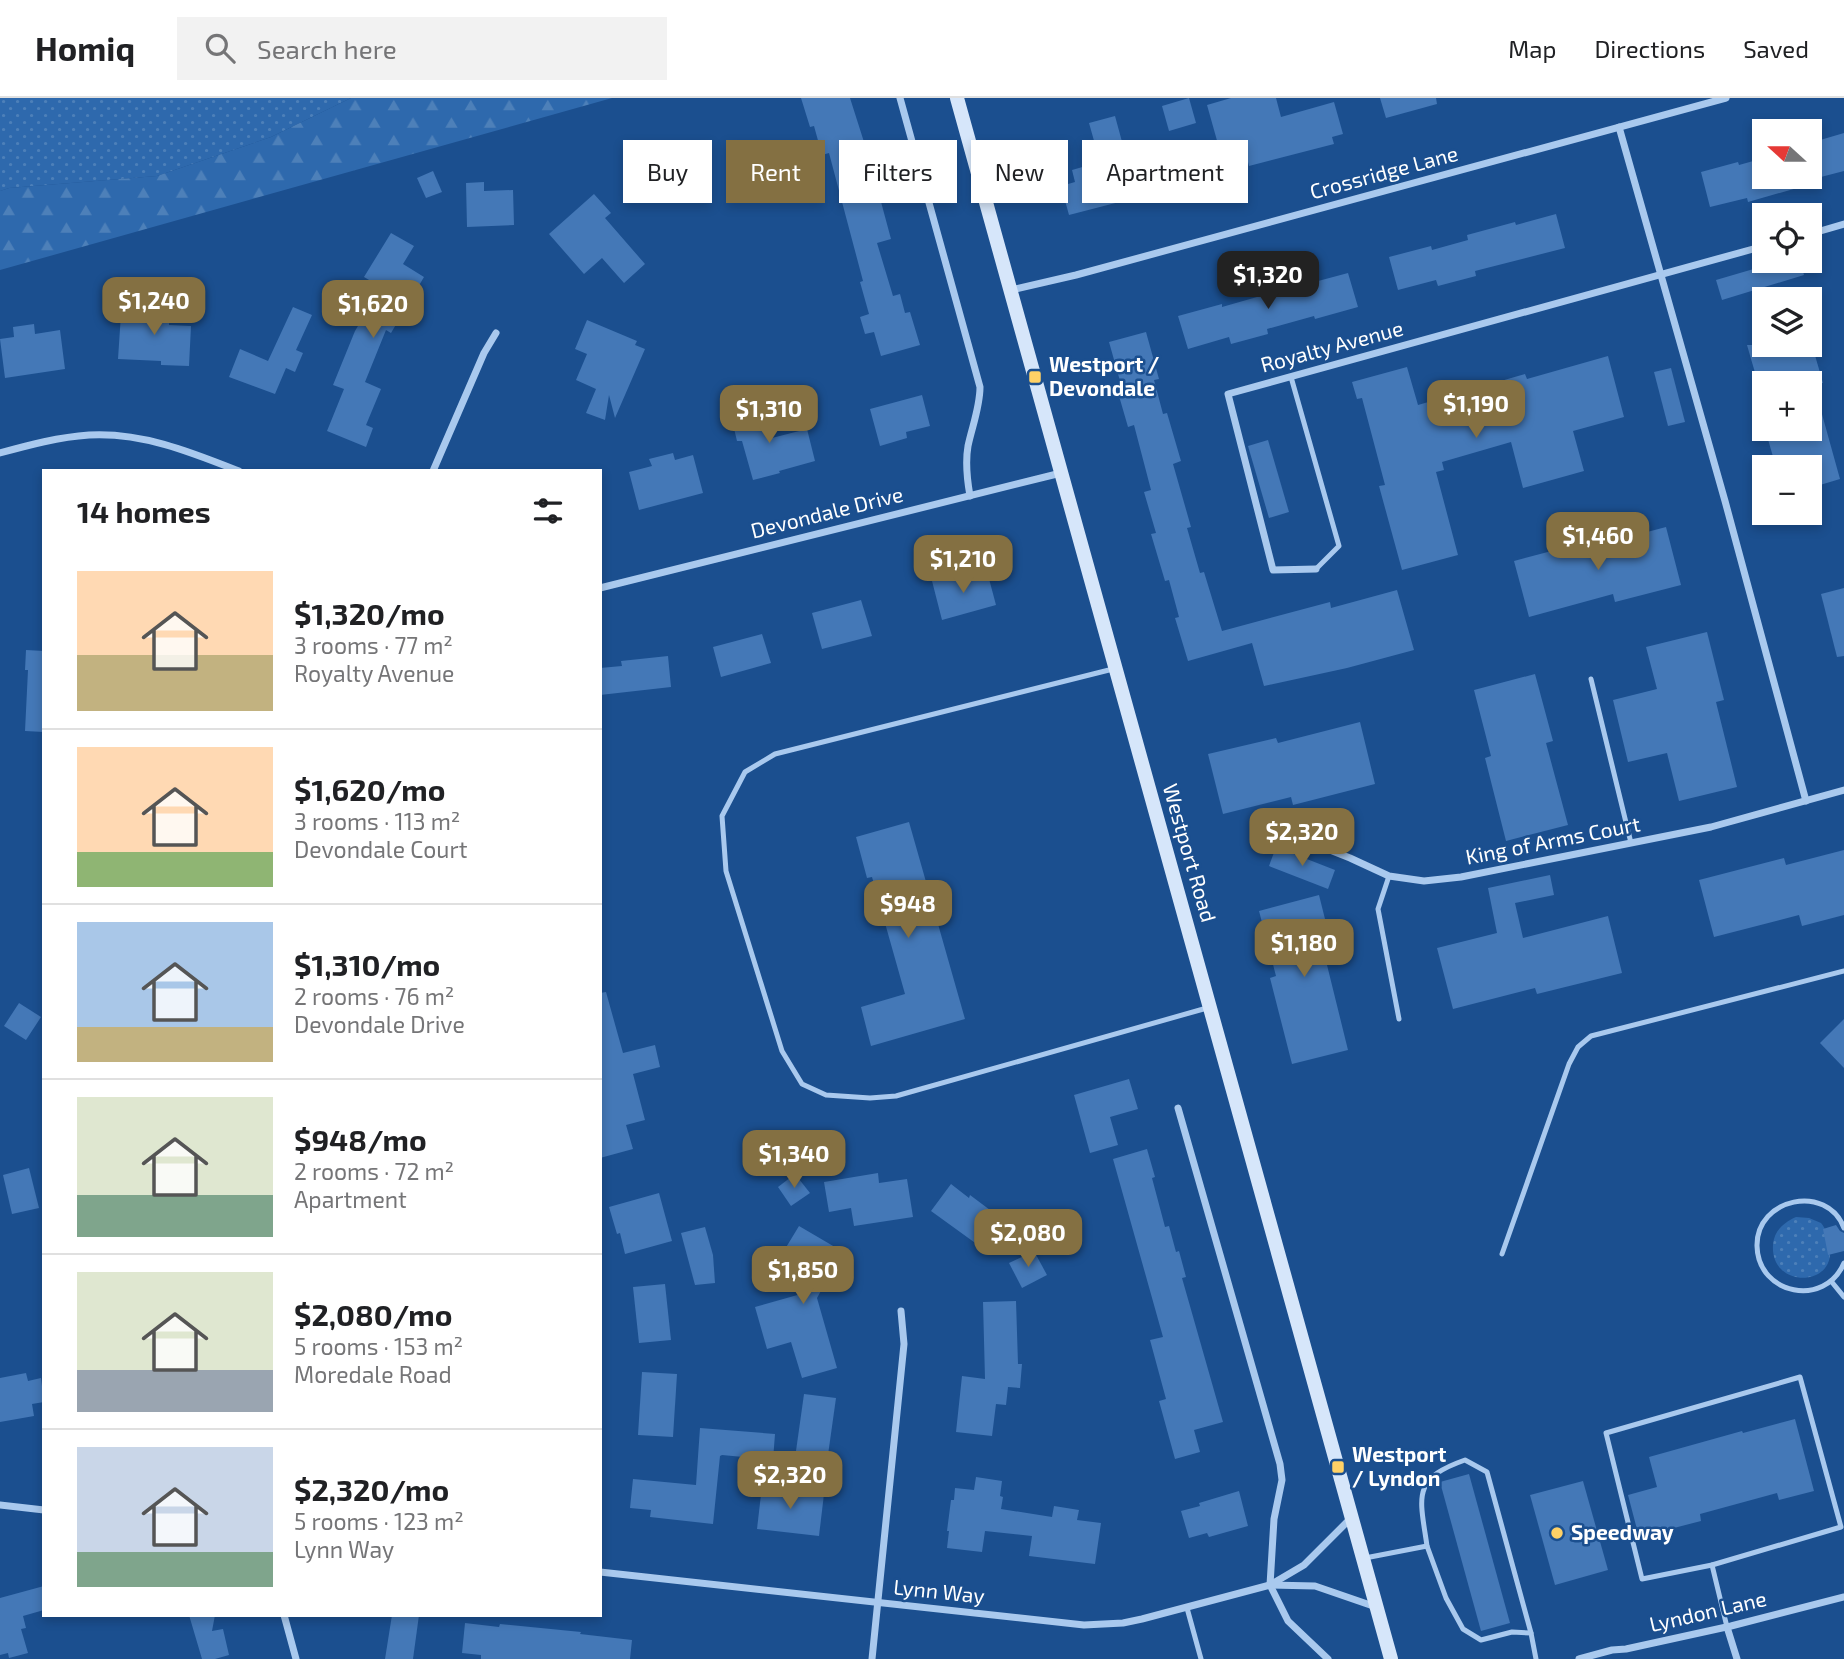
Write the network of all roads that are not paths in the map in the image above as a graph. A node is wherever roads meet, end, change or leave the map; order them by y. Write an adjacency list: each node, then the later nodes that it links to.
1 (900, 98): 16 (street)
2 (957, 98): 9 (main road, Westport Road)
3 (1726, 98): 4 (street, Crossridge Lane)
4 (1619, 127): 8 (street); 9 (street, Crossridge Lane)
5 (1844, 224): 6 (street)
6 (1822, 230)
7 (1752, 249): 8 (street, Royalty Avenue)
8 (1661, 275): 11 (street, Royalty Avenue); 22 (street)
9 (1011, 290): 15 (main road, Westport Road)
10 (496, 333): 14 (street)
11 (1291, 377): 17 (lane); 17 (street, Royalty Avenue)
12 (0, 453): 13 (street)
13 (234, 469)
14 (434, 469)
15 (1061, 472): 16 (street, Devondale Drive); 19 (main road, Westport Road)
16 (970, 496): 18 (street, Devondale Drive)
17 (1316, 569)
18 (602, 588)
19 (1116, 668): 27 (main road, Westport Road); 27 (lane)
20 (1591, 679): 24 (lane)
21 (1844, 790): 22 (street, King of Arms Court)
22 (1806, 801): 24 (street, King of Arms Court)
23 (1272, 827): 25 (street, King of Arms Court)
24 (1631, 843): 25 (street, King of Arms Court)
25 (1389, 876): 28 (lane)
26 (1844, 971): 31 (lane)
27 (1210, 1007): 38 (main road, Westport Road)
28 (1399, 1019)
29 (1178, 1108): 43 (street)
30 (1844, 1228): 33 (lane)
31 (1502, 1254)
32 (1844, 1263): 33 (lane)
33 (1831, 1281): 34 (lane)
34 (1844, 1297)
35 (901, 1311): 45 (street)
36 (0, 1505): 37 (street)
37 (42, 1510)
38 (1352, 1518): 40 (main road, Westport Road); 43 (street, Lynn Way)
39 (1427, 1546): 40 (lane); 50 (lane); 50 (lane)
40 (1362, 1558): 46 (main road, Westport Road)
41 (1712, 1565): 41 (lane); 49 (lane)
42 (602, 1572): 45 (street, Lynn Way)
43 (1270, 1585): 46 (street, Lynn Way); 47 (street, Lynn Way); 54 (street)
44 (1844, 1597): 49 (street, Lyndon Lane)
45 (878, 1603): 47 (street, Lynn Way); 52 (street)
46 (1376, 1606): 55 (main road, Westport Road)
47 (1187, 1608): 53 (lane)
48 (285, 1617): 51 (street)
49 (1727, 1627): 57 (street, Lyndon Lane); 58 (street)
50 (1531, 1633): 56 (lane)
51 (296, 1659)
52 (872, 1659)
53 (1201, 1659)
54 (1328, 1659)
55 (1391, 1659)
56 (1536, 1659)
57 (1579, 1659)
58 (1737, 1659)

